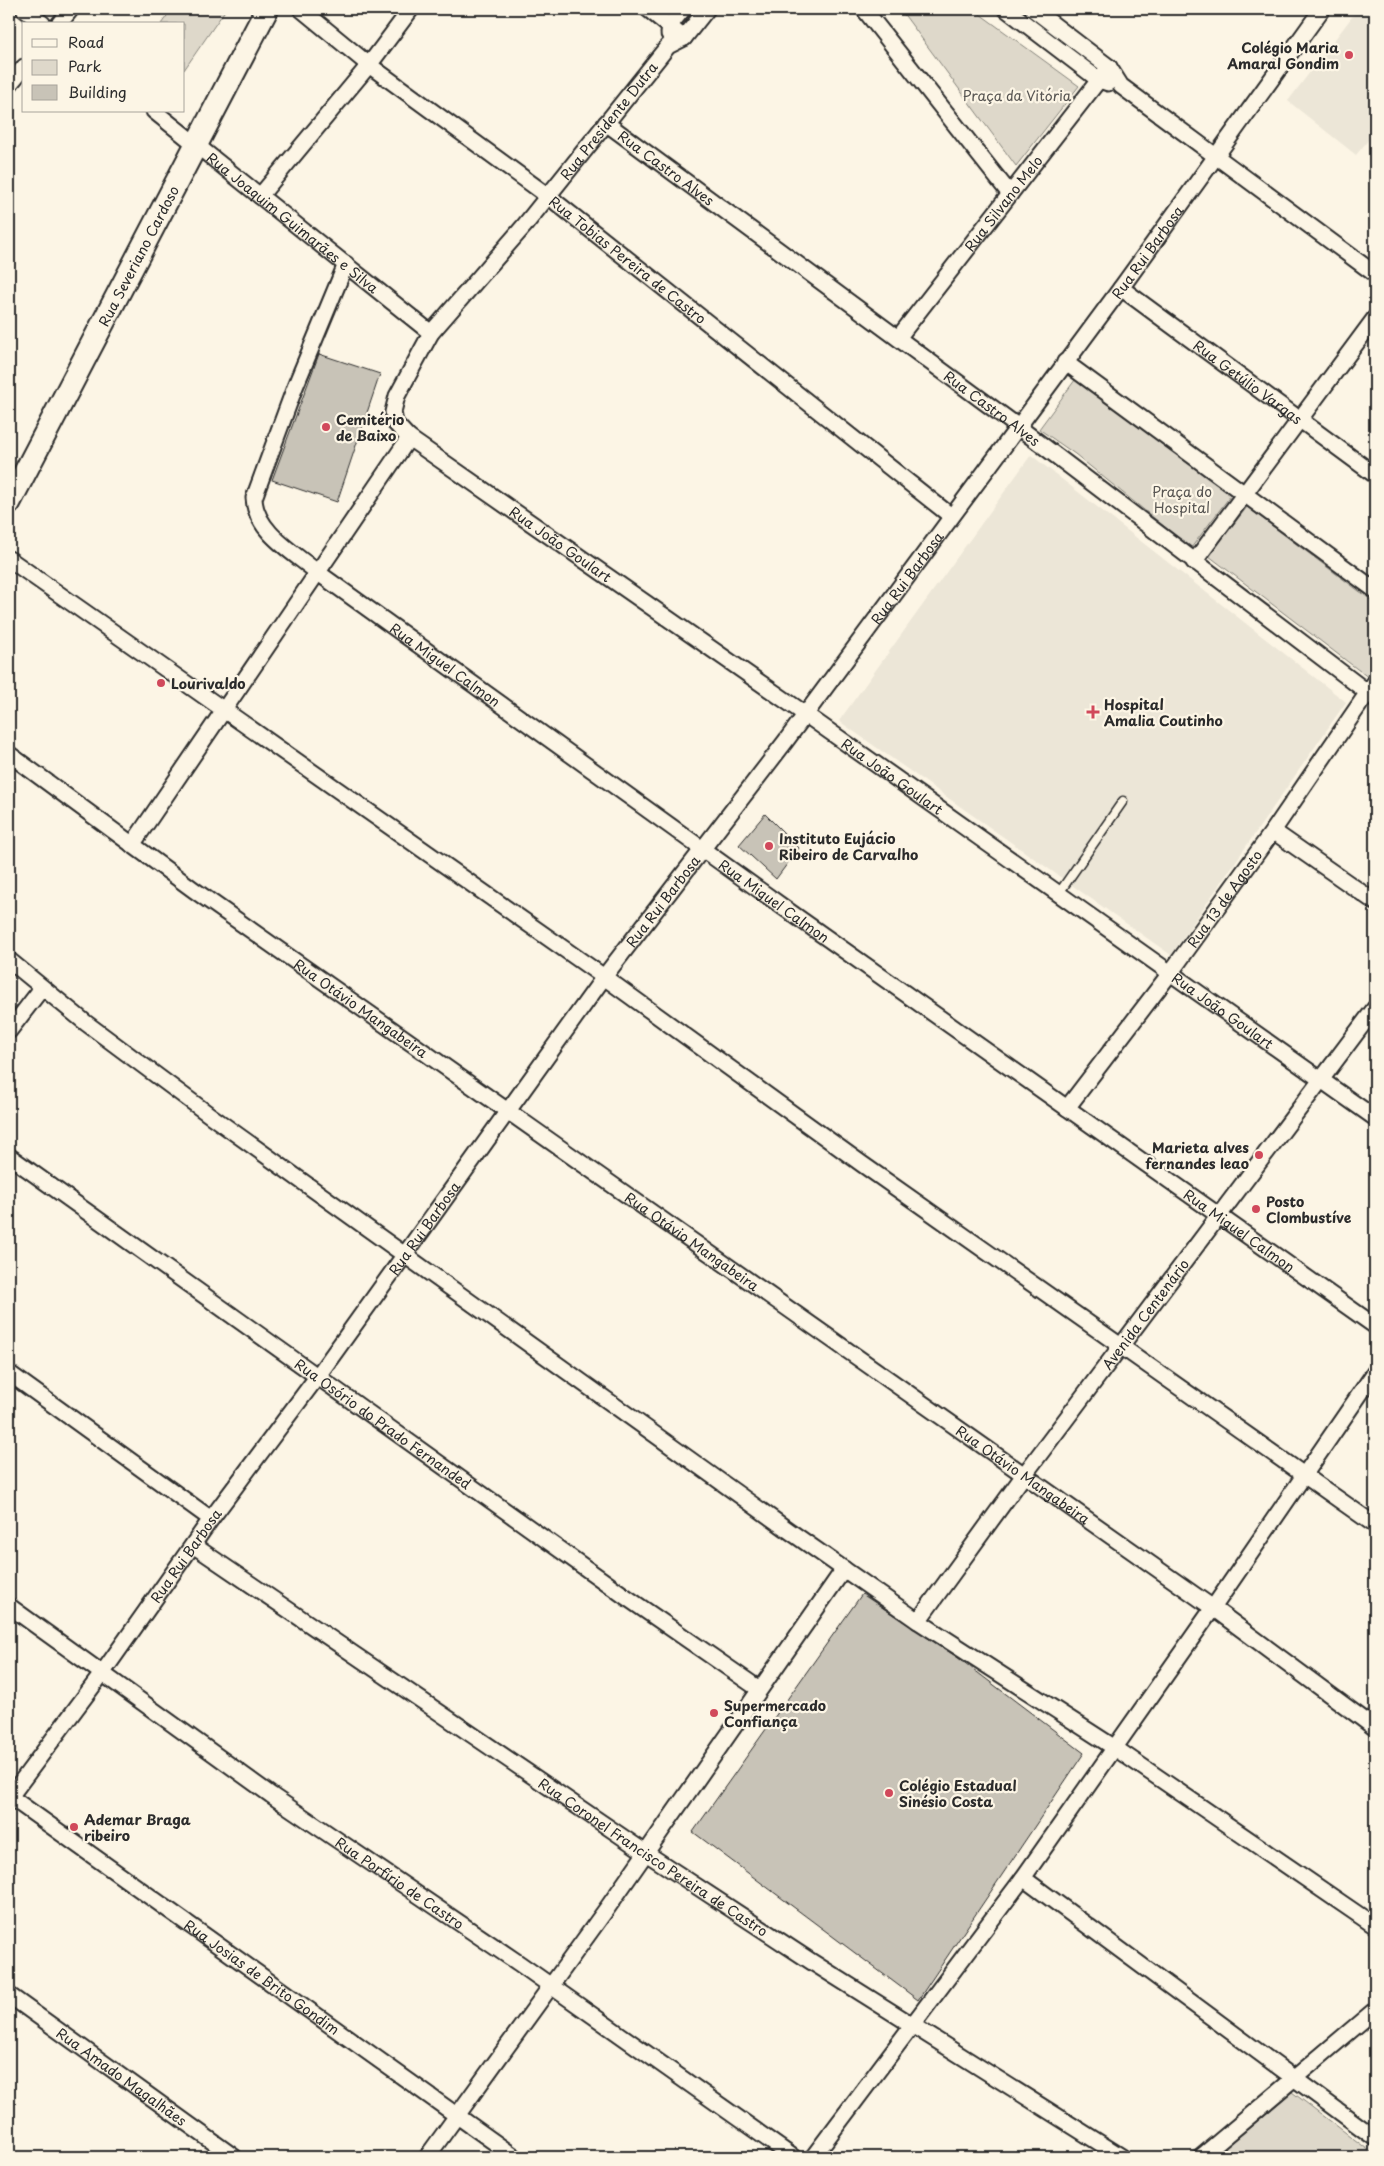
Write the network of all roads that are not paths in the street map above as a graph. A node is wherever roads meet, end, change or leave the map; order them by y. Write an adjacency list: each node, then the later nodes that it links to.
1 (24, 9): 13 (street)
2 (71, 9): 14 (street)
3 (267, 9): 26 (street, Rua Severiano Cardoso)
4 (301, 9): 18 (street, Rua Tobias Pereira de Castro)
5 (411, 9): 18 (street)
6 (648, 9): 15 (street)
7 (683, 9): 15 (street)
8 (707, 9): 16 (street, Rua Presidente Dutra)
9 (864, 9): 28 (street)
10 (1006, 9): 21 (street)
11 (1033, 9): 19 (street)
12 (1322, 9): 27 (street, Rua Rui Barbosa)
13 (40, 22)
14 (61, 22)
15 (670, 25): 16 (street); 17 (street)
16 (684, 38): 17 (street, Rua Presidente Dutra)
17 (668, 46): 25 (street, Rua Presidente Dutra)
18 (369, 65): 29 (street); 30 (street, Rua Tobias Pereira de Castro)
19 (1109, 67): 21 (street, Rua Silvano Melo); 23 (street)
20 (22, 69): 22 (street)
21 (1100, 80): 23 (street); 28 (street, Rua Silvano Melo)
22 (9, 85)
23 (1122, 86): 27 (street)
24 (155, 112): 26 (street, Rua Joaquim Guimarães e Silva)
25 (606, 123): 30 (street, Rua Presidente Dutra); 36 (street, Rua Castro Alves)
26 (195, 144): 29 (street, Rua Joaquim Guimarães e Silva); 43 (street, Rua Severiano Cardoso)
27 (1216, 156): 32 (street); 33 (street, Rua Rui Barbosa)
28 (1010, 194): 36 (street, Rua Silvano Melo)
29 (260, 196): 31 (street, Rua Joaquim Guimarães e Silva)
30 (548, 196): 35 (street, Rua Presidente Dutra); 44 (street, Rua Tobias Pereira de Castro)
31 (346, 264): 35 (street, Rua Joaquim Guimarães e Silva); 47 (street, Rua Miguel Calmon)
32 (1375, 274)
33 (1121, 288): 37 (street, Rua Rui Barbosa); 38 (street, Rua Getúlio Vargas)
34 (1375, 318): 38 (street)
35 (431, 333): 40 (street, Rua João Goulart)
36 (898, 338): 39 (street, Rua Castro Alves)
37 (1065, 362): 39 (street, Rua Rui Barbosa); 42 (street)
38 (1300, 419): 41 (street, Rua Getúlio Vargas); 42 (street)
39 (1016, 426): 44 (street, Rua Rui Barbosa); 46 (street, Rua Castro Alves)
40 (409, 438): 47 (street); 51 (street, Rua João Goulart)
41 (1375, 475)
42 (1246, 493): 46 (street); 48 (street)
43 (9, 502)
44 (951, 516): 51 (street, Rua Rui Barbosa)
45 (9, 559): 50 (street)
46 (1194, 562): 49 (street, Rua Castro Alves)
47 (317, 572): 50 (street); 56 (street, Rua Miguel Calmon)
48 (1375, 590)
49 (1373, 691): 54 (street, Rua 13 de Agosto)
50 (224, 709): 55 (street); 61 (street)
51 (805, 714): 56 (street, Rua Rui Barbosa); 57 (street, Rua João Goulart)
52 (9, 754): 55 (street, Rua Otávio Mangabeira)
53 (1123, 801): 57 (lane)
54 (1273, 831): 58 (street); 60 (street, Rua 13 de Agosto)
55 (132, 845): 67 (street, Rua Otávio Mangabeira)
56 (704, 849): 61 (street, Rua Rui Barbosa); 66 (street, Rua Miguel Calmon)
57 (1059, 893): 60 (street, Rua João Goulart)
58 (1375, 902)
59 (9, 960): 62 (street)
60 (1171, 972): 65 (street, Rua João Goulart); 66 (street, Rua 13 de Agosto)
61 (604, 977): 67 (street, Rua Rui Barbosa); 73 (street)
62 (42, 988): 64 (street); 71 (street)
63 (1375, 1008): 65 (street, Avenida Centenário)
64 (9, 1031)
65 (1322, 1078): 68 (street, Rua João Goulart); 70 (street, Avenida Centenário)
66 (1067, 1108): 70 (street, Rua Miguel Calmon)
67 (507, 1110): 71 (street, Rua Rui Barbosa); 77 (street, Rua Otávio Mangabeira)
68 (1375, 1118)
69 (9, 1156): 76 (street, Rua Osório do Prado Fernanded)
70 (1219, 1215): 72 (street, Rua Miguel Calmon); 73 (street, Avenida Centenário)
71 (405, 1254): 76 (street, Rua Rui Barbosa); 82 (street)
72 (1375, 1326)
73 (1122, 1346): 77 (street, Avenida Centenário); 78 (street)
74 (1375, 1372): 78 (street)
75 (9, 1373): 79 (street)
76 (317, 1377): 79 (street, Rua Rui Barbosa); 87 (street, Rua Osório do Prado Fernanded)
77 (1024, 1475): 84 (street, Rua Otávio Mangabeira); 85 (street, Avenida Centenário)
78 (1306, 1475): 80 (street); 84 (street)
79 (211, 1519): 81 (street, Rua Rui Barbosa)
80 (1375, 1525)
81 (193, 1545): 86 (street, Rua Rui Barbosa); 91 (street, Rua Coronel Francisco Pereira de Castro)
82 (844, 1569): 85 (street); 87 (street)
83 (9, 1606): 86 (street, Rua Porfírio de Castro)
84 (1213, 1608): 88 (street, Rua Otávio Mangabeira); 89 (street)
85 (918, 1621): 89 (street)
86 (101, 1675): 90 (street, Rua Rui Barbosa); 94 (street, Rua Porfírio de Castro)
87 (759, 1689): 91 (street)
88 (1375, 1728)
89 (1115, 1748): 92 (street); 93 (street)
90 (9, 1797): 99 (street, Rua Josias de Brito Gondim)
91 (646, 1853): 94 (street); 97 (street, Rua Coronel Francisco Pereira de Castro)
92 (1022, 1878): 97 (street); 98 (street)
93 (1375, 1926)
94 (551, 1987): 99 (street); 104 (street, Rua Porfírio de Castro)
95 (9, 1996): 101 (street, Rua Amado Magalhães)
96 (1375, 2010): 98 (street)
97 (912, 2024): 105 (street); 106 (street, Rua Coronel Francisco Pereira de Castro)
98 (1296, 2078): 100 (street); 107 (street)
99 (457, 2116): 102 (street); 103 (street, Rua Josias de Brito Gondim)
100 (1375, 2138)
101 (234, 2157)
102 (427, 2157)
103 (515, 2157)
104 (792, 2157)
105 (813, 2157)
106 (1122, 2157)
107 (1201, 2157)

